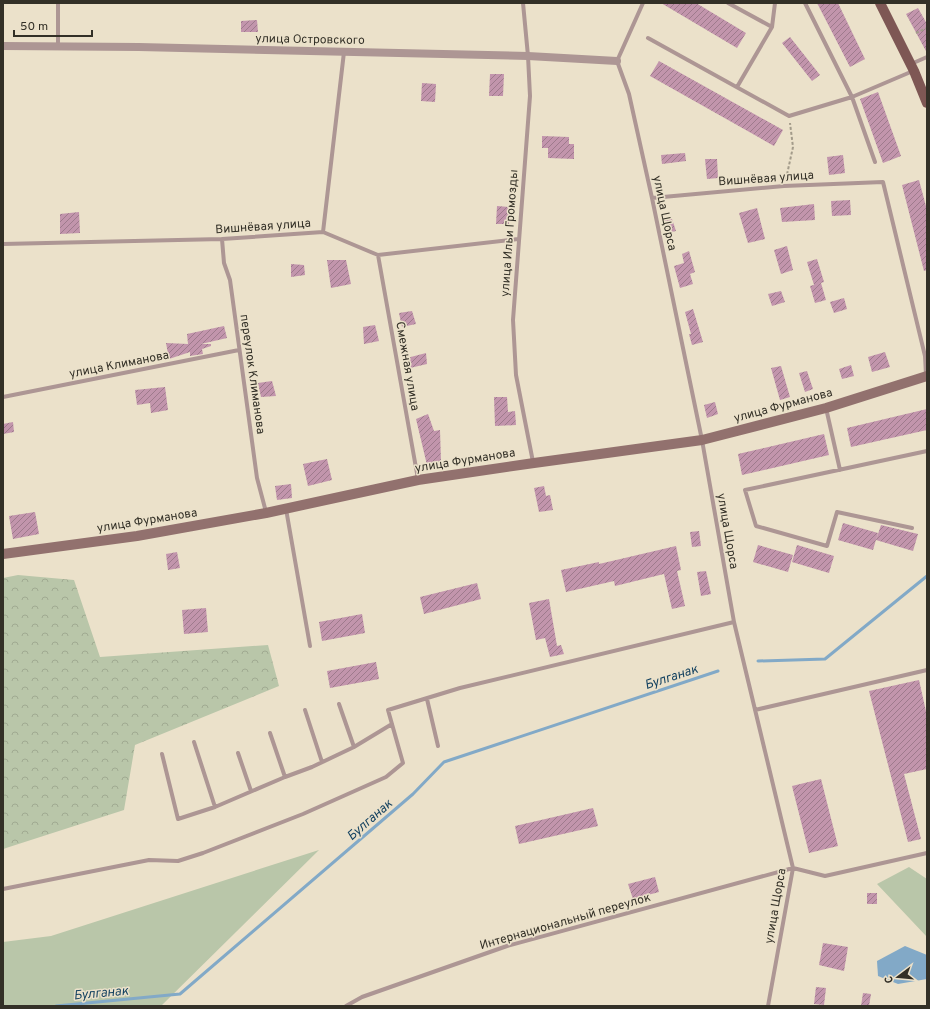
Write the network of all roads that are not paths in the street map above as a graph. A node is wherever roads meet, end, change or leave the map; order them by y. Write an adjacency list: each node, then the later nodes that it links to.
1 (58, 3): 11 (lane)
2 (523, 3): 13 (lane, улица Ильи Громозды)
3 (643, 3): 15 (lane)
4 (728, 3): 8 (lane)
5 (775, 3): 8 (lane)
6 (805, 3): 18 (lane)
7 (880, 3): 16 (main road)
8 (772, 28): 17 (lane)
9 (648, 38): 17 (lane)
10 (3, 46): 11 (street, улица Островского)
11 (58, 46): 12 (street, улица Островского)
12 (344, 52): 13 (street, улица Островского); 22 (lane)
13 (528, 56): 15 (street, улица Островского); 23 (lane, улица Ильи Громозды)
14 (927, 57): 16 (lane)
15 (617, 61): 21 (lane, улица Щорса)
16 (912, 68): 18 (lane); 19 (main road)
17 (737, 87): 18 (lane)
18 (852, 97): 20 (lane)
19 (927, 103)
20 (875, 162)
21 (652, 198): 28 (lane, Вишнёвая улица); 31 (lane, улица Щорса)
22 (323, 232): 24 (lane, Вишнёвая улица); 26 (lane, Вишнёвая улица)
23 (518, 238): 26 (lane, Вишнёвая улица); 33 (lane, улица Ильи Громозды)
24 (222, 239): 25 (lane, Вишнёвая улица); 27 (lane, переулок Климанова)
25 (3, 244)
26 (378, 255): 35 (lane, Смежная улица)
27 (239, 350): 29 (lane, улица Климанова); 37 (lane, переулок Климанова)
28 (927, 376): 30 (main road, улица Фурманова)
29 (3, 397)
30 (826, 408): 31 (main road, улица Фурманова); 34 (lane)
31 (702, 440): 33 (main road, улица Фурманова); 40 (lane, улица Щорса)
32 (927, 451): 34 (lane)
33 (534, 462): 35 (main road, улица Фурманова)
34 (840, 470): 38 (lane)
35 (418, 480): 36 (main road, улица Фурманова)
36 (286, 509): 37 (main road, улица Фурманова); 41 (lane)
37 (266, 513): 39 (main road, улица Фурманова)
38 (912, 528)
39 (3, 554)
40 (734, 622): 43 (lane); 46 (lane, улица Щорса)
41 (310, 646)
42 (927, 670): 46 (lane)
43 (428, 699): 47 (lane); 50 (lane)
44 (339, 704): 51 (lane)
45 (305, 710): 54 (lane)
46 (755, 710): 59 (lane, улица Щорса)
47 (392, 724): 51 (lane); 60 (lane)
48 (270, 733): 55 (lane)
49 (194, 742): 57 (lane)
50 (438, 746)
51 (354, 747): 54 (lane)
52 (238, 753): 56 (lane)
53 (162, 754): 57 (lane)
54 (322, 762): 55 (lane)
55 (285, 777): 56 (lane)
56 (251, 791): 57 (lane)
57 (215, 807)
58 (927, 853): 59 (lane)
59 (793, 868): 61 (lane, Интернациональный переулок); 62 (lane, улица Щорса)
60 (3, 889)
61 (346, 1006)
62 (768, 1006)

